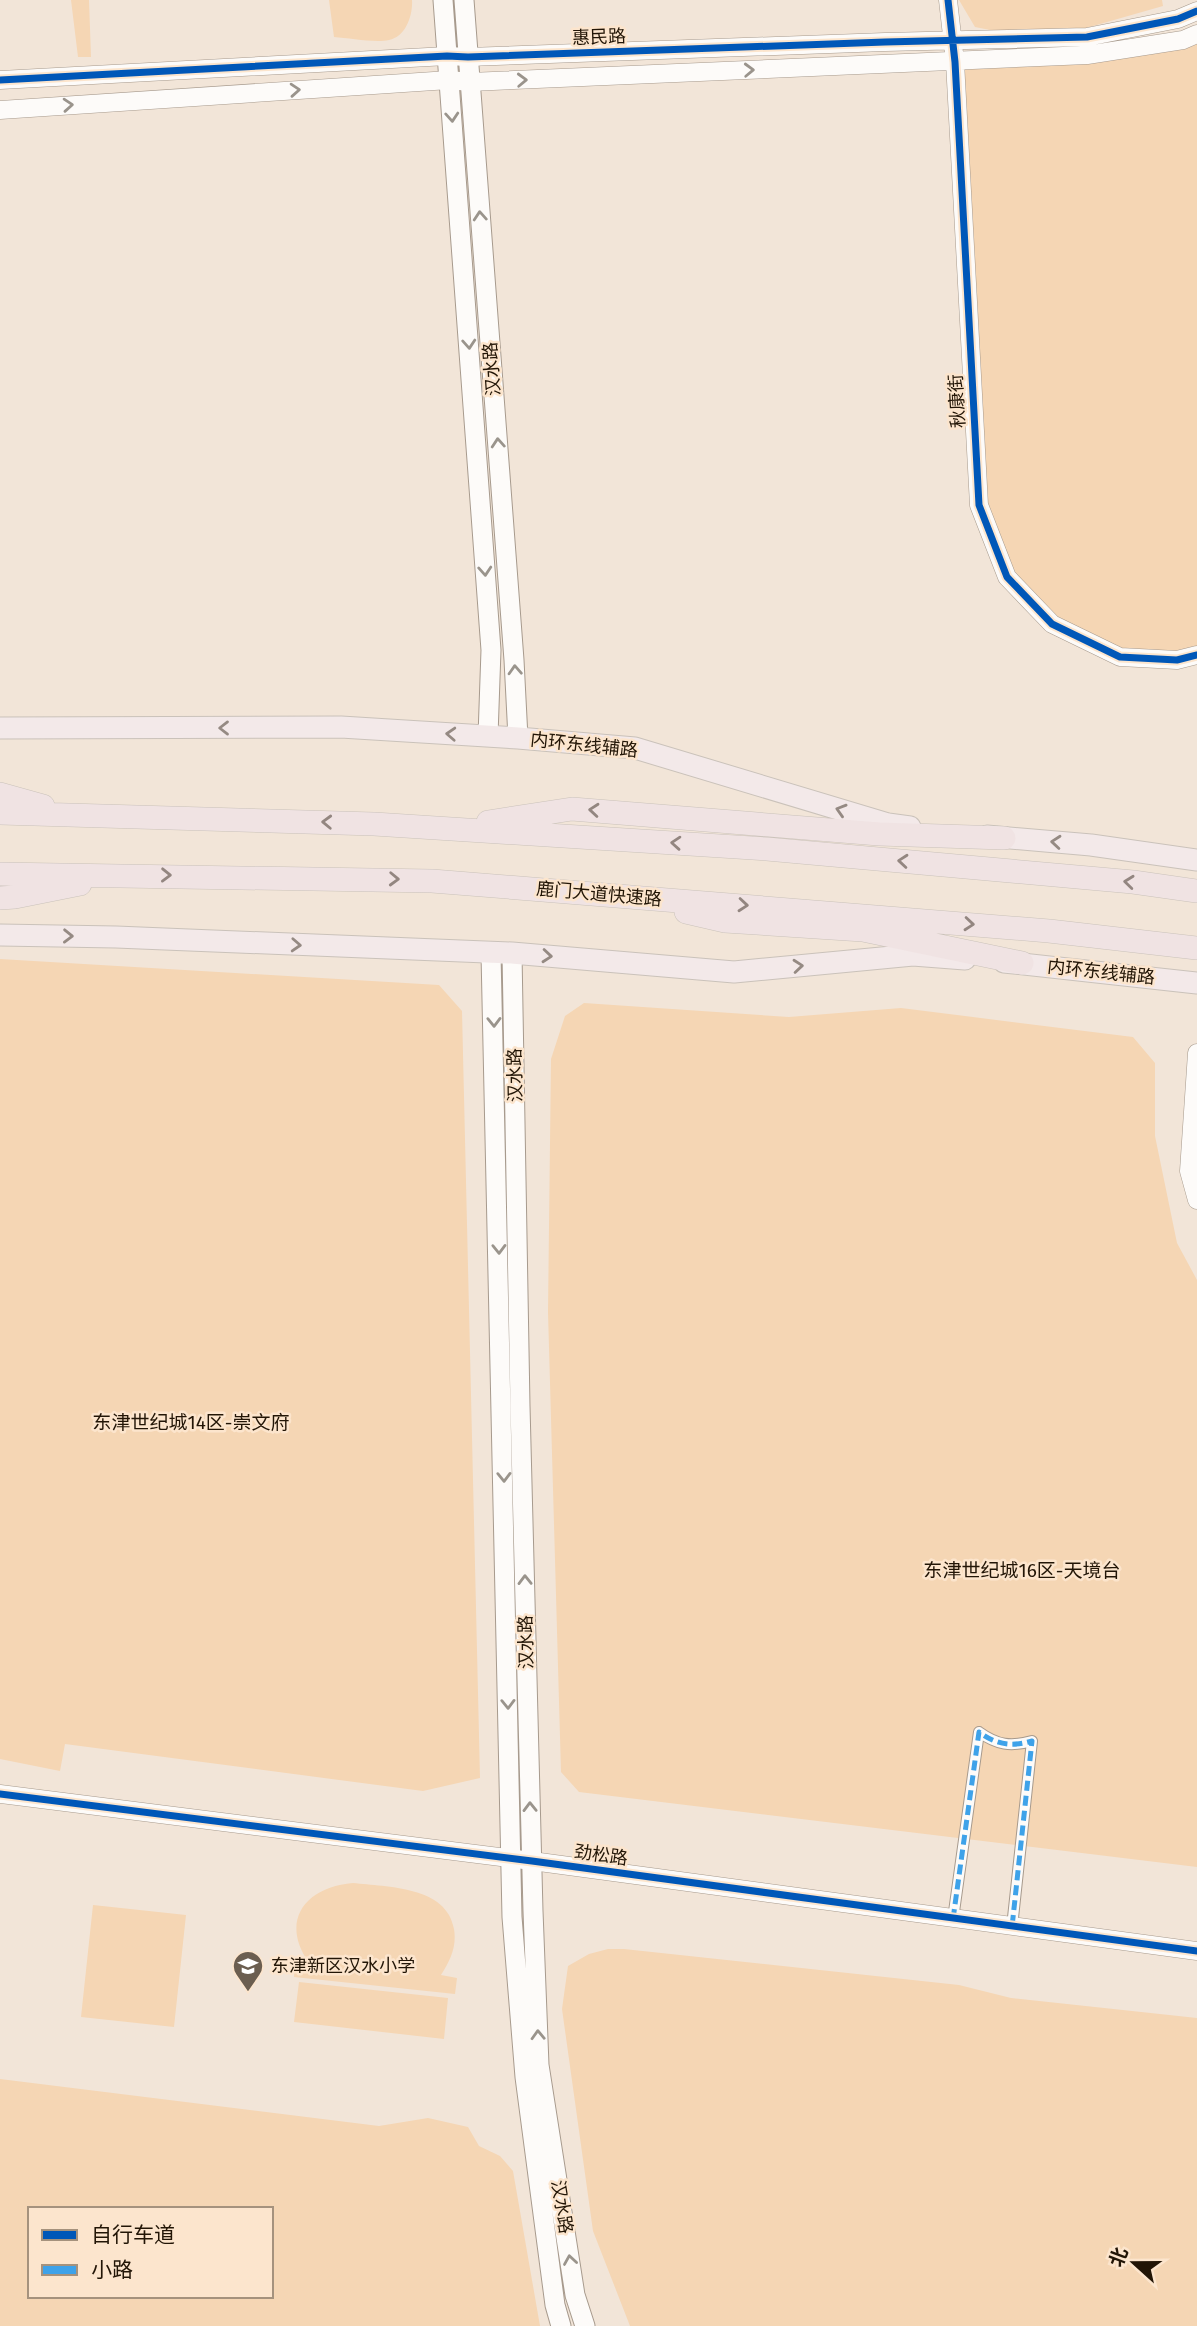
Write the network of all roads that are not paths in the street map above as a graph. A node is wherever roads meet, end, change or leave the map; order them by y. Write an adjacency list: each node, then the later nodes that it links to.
1 (443, 0): 7 (main road, 汉水路)
2 (464, 0): 8 (main road, 汉水路)
3 (948, 0): 6 (street, 秋康街)
4 (1197, 11): 6 (street, 惠民路)
5 (1197, 34): 9 (street)
6 (951, 40): 8 (street, 惠民路); 9 (street, 秋康街)
7 (447, 56): 8 (street, 惠民路); 10 (street, 惠民路); 11 (main road, 汉水路)
8 (468, 57): 12 (main road, 汉水路)
9 (954, 62): 12 (street, one-way to 9); 14 (street, 秋康街)
10 (1, 75)
11 (449, 80): 12 (street); 13 (street, one-way to 11); 16 (main road, 汉水路, one-way to 16)
12 (470, 82): 17 (main road, 汉水路, one-way to 12)
13 (0, 110)
14 (1197, 655)
15 (0, 728): 16 (main road, 内环东线辅路, one-way to 15)
16 (488, 736): 17 (main road, 内环东线辅路)
17 (518, 738): 22 (main road, 内环东线辅路, one-way to 17)
18 (0, 794): 20 (highway)
19 (0, 813): 20 (highway)
20 (70, 814): 21 (highway, one-way to 20)
21 (445, 828): 22 (highway, one-way to 21); 26 (highway, one-way to 21)
22 (1004, 838): 23 (main road, 内环东线辅路, one-way to 22)
23 (1197, 860)
24 (0, 874): 25 (highway, 鹿门大道快速路)
25 (128, 875): 27 (highway, 鹿门大道快速路, one-way to 27); 28 (highway)
26 (1197, 891)
27 (615, 895): 30 (highway, 鹿门大道快速路, one-way to 30); 32 (highway)
28 (0, 898)
29 (0, 935): 31 (main road, 内环东线辅路, one-way to 31)
30 (1197, 948)
31 (502, 953): 32 (main road, 内环东线辅路, one-way to 32); 37 (main road, 汉水路, one-way to 37); 38 (main road, 汉水路, one-way to 31)
32 (1022, 963): 33 (main road, 内环东线辅路)
33 (1197, 983)
34 (1197, 1053): 35 (street)
35 (1197, 1200)
36 (0, 1794): 37 (street, 劲松路)
37 (512, 1859): 38 (street, 劲松路); 42 (main road, 汉水路)
38 (532, 1861): 39 (street, 劲松路); 43 (main road, 汉水路, one-way to 38)
39 (953, 1919): 40 (street, 劲松路); 40 (street)
40 (1012, 1927): 41 (street, 劲松路)
41 (1197, 1951)
42 (561, 2326)
43 (585, 2326)

